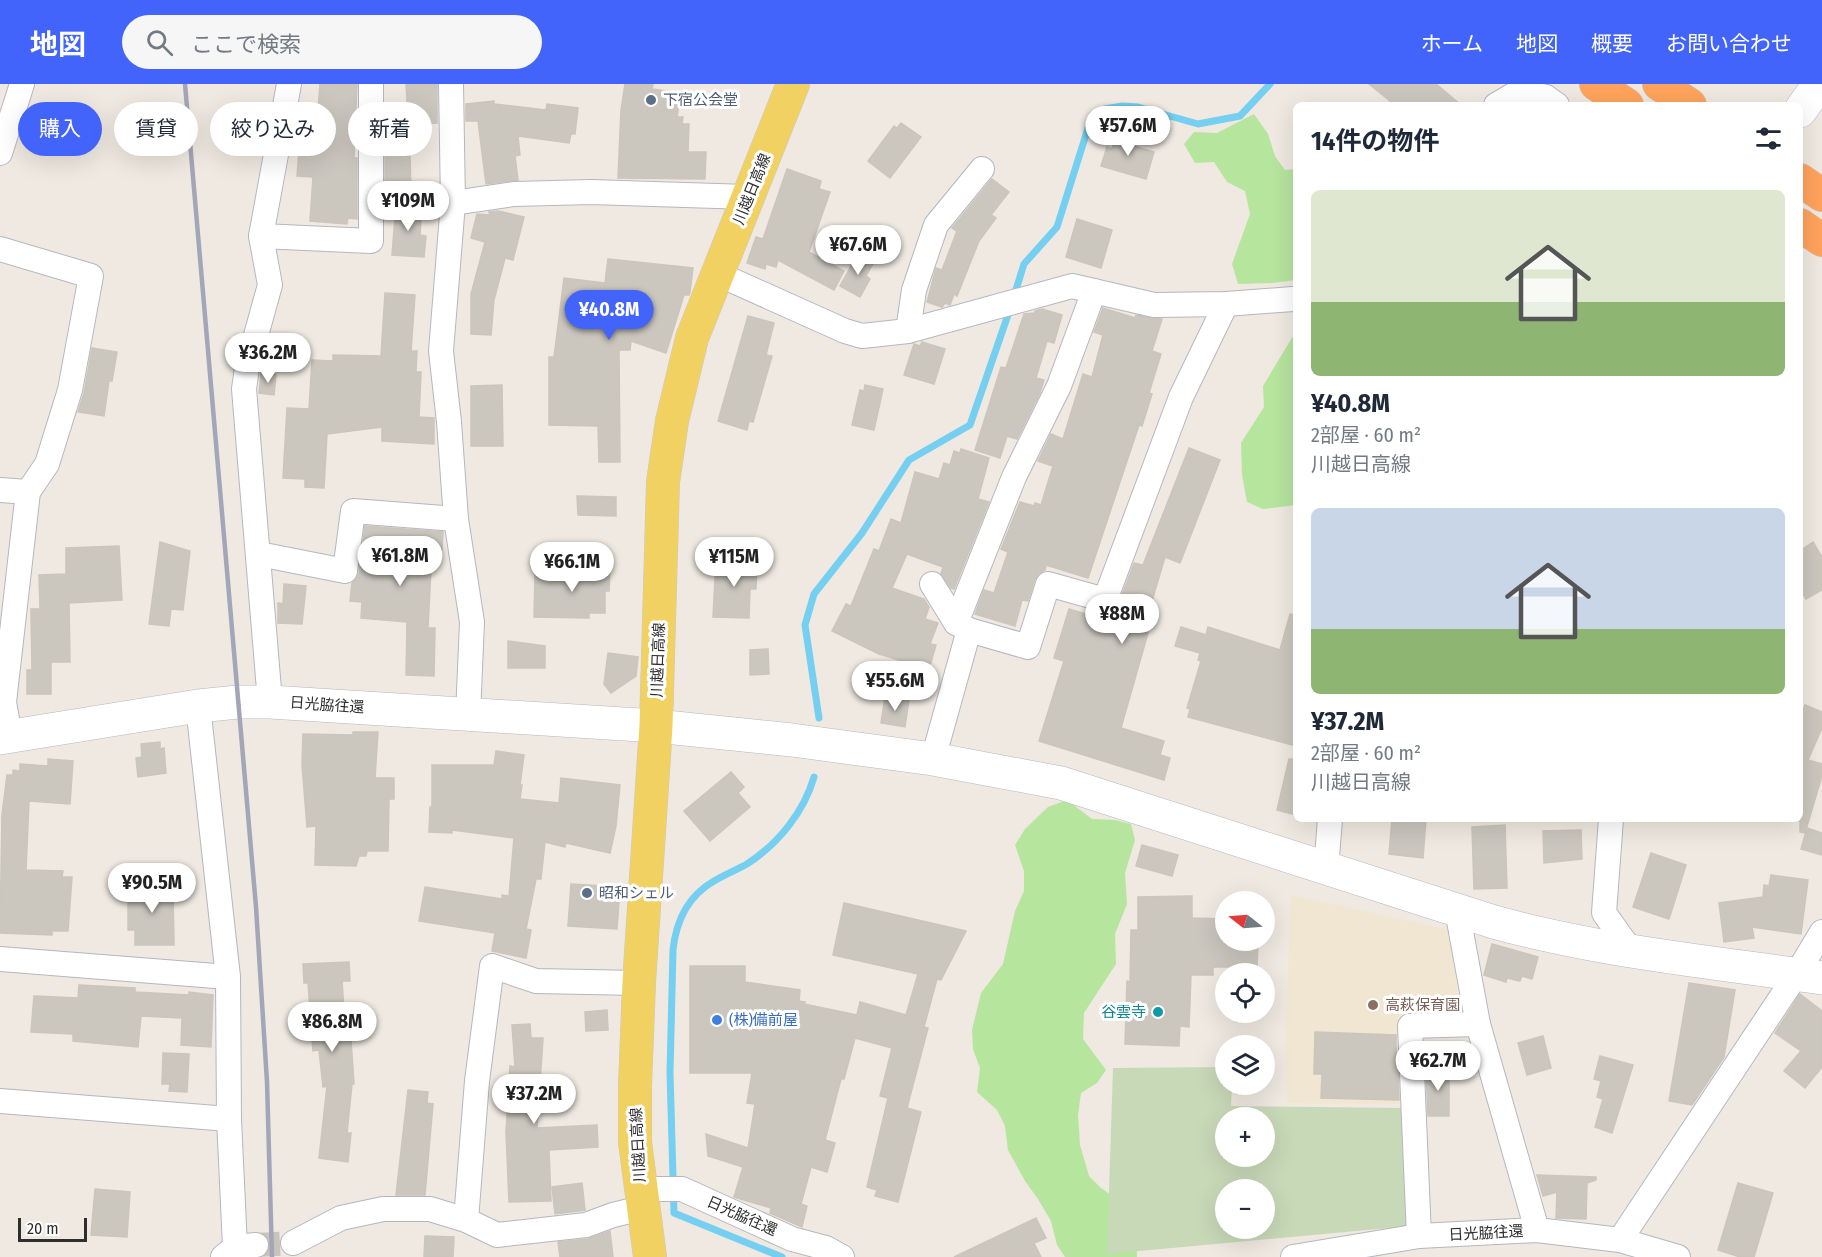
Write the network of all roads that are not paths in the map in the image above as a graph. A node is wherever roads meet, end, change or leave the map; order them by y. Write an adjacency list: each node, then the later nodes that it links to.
1 (22, 84): 14 (street)
2 (289, 84): 21 (street)
3 (371, 84): 21 (street)
4 (451, 84): 19 (street)
5 (793, 84): 18 (main road, 川越日高線)
6 (1596, 84): 11 (highway)
7 (1659, 84): 12 (highway)
8 (1819, 84): 13 (street)
9 (1501, 102): 10 (street)
10 (1552, 102)
11 (1623, 102)
12 (1686, 102)
13 (1803, 107)
14 (0, 153)
15 (982, 168): 28 (street)
16 (1803, 182): 17 (highway)
17 (1822, 195)
18 (748, 196): 19 (street); 24 (main road, 川越日高線)
19 (453, 203): 31 (street)
20 (1803, 227): 22 (highway)
21 (261, 236): 32 (street)
22 (1822, 240)
23 (0, 249): 30 (street)
24 (718, 274): 28 (street); 38 (main road, 川越日高線)
25 (1083, 289): 26 (street); 28 (street); 34 (street)
26 (1226, 304): 27 (street); 34 (street)
27 (1293, 304)
28 (908, 331)
29 (0, 489): 30 (street)
30 (28, 492): 39 (street)
31 (456, 519): 32 (street); 37 (street)
32 (259, 554): 35 (street)
33 (932, 584): 34 (street)
34 (962, 627): 40 (street)
35 (270, 702): 36 (street, 日光脇往還); 37 (street, 日光脇往還)
36 (198, 706): 39 (street, 日光脇往還); 49 (street)
37 (468, 715): 38 (street, 日光脇往還)
38 (656, 726): 40 (street, 日光脇往還); 50 (main road, 川越日高線)
39 (5, 737)
40 (933, 759): 43 (street, 日光脇往還)
41 (1330, 822): 43 (street)
42 (1611, 822): 46 (street)
43 (1326, 869): 44 (street, 日光脇往還)
44 (1457, 910): 46 (street, 日光脇往還); 51 (street)
45 (1822, 932): 48 (street)
46 (1632, 952): 48 (street, 日光脇往還)
47 (0, 959): 49 (street)
48 (1809, 976): 58 (street)
49 (228, 977): 53 (street)
50 (639, 982): 54 (main road, 川越日高線); 55 (street)
51 (1478, 1024): 56 (street); 57 (street)
52 (0, 1101): 53 (street)
53 (229, 1119): 61 (street)
54 (656, 1194): 55 (street); 62 (main road, 川越日高線); 63 (street, 日光脇往還)
55 (466, 1220): 59 (street)
56 (1538, 1230): 57 (street, 日光脇往還); 60 (street, 日光脇往還)
57 (1419, 1236): 64 (street, 日光脇往還)
58 (1620, 1240): 60 (street, 日光脇往還); 65 (street, 日光脇往還)
59 (293, 1243)
60 (1579, 1246)
61 (238, 1250)
62 (650, 1257)
63 (842, 1257)
64 (1293, 1257)
65 (1678, 1257)

